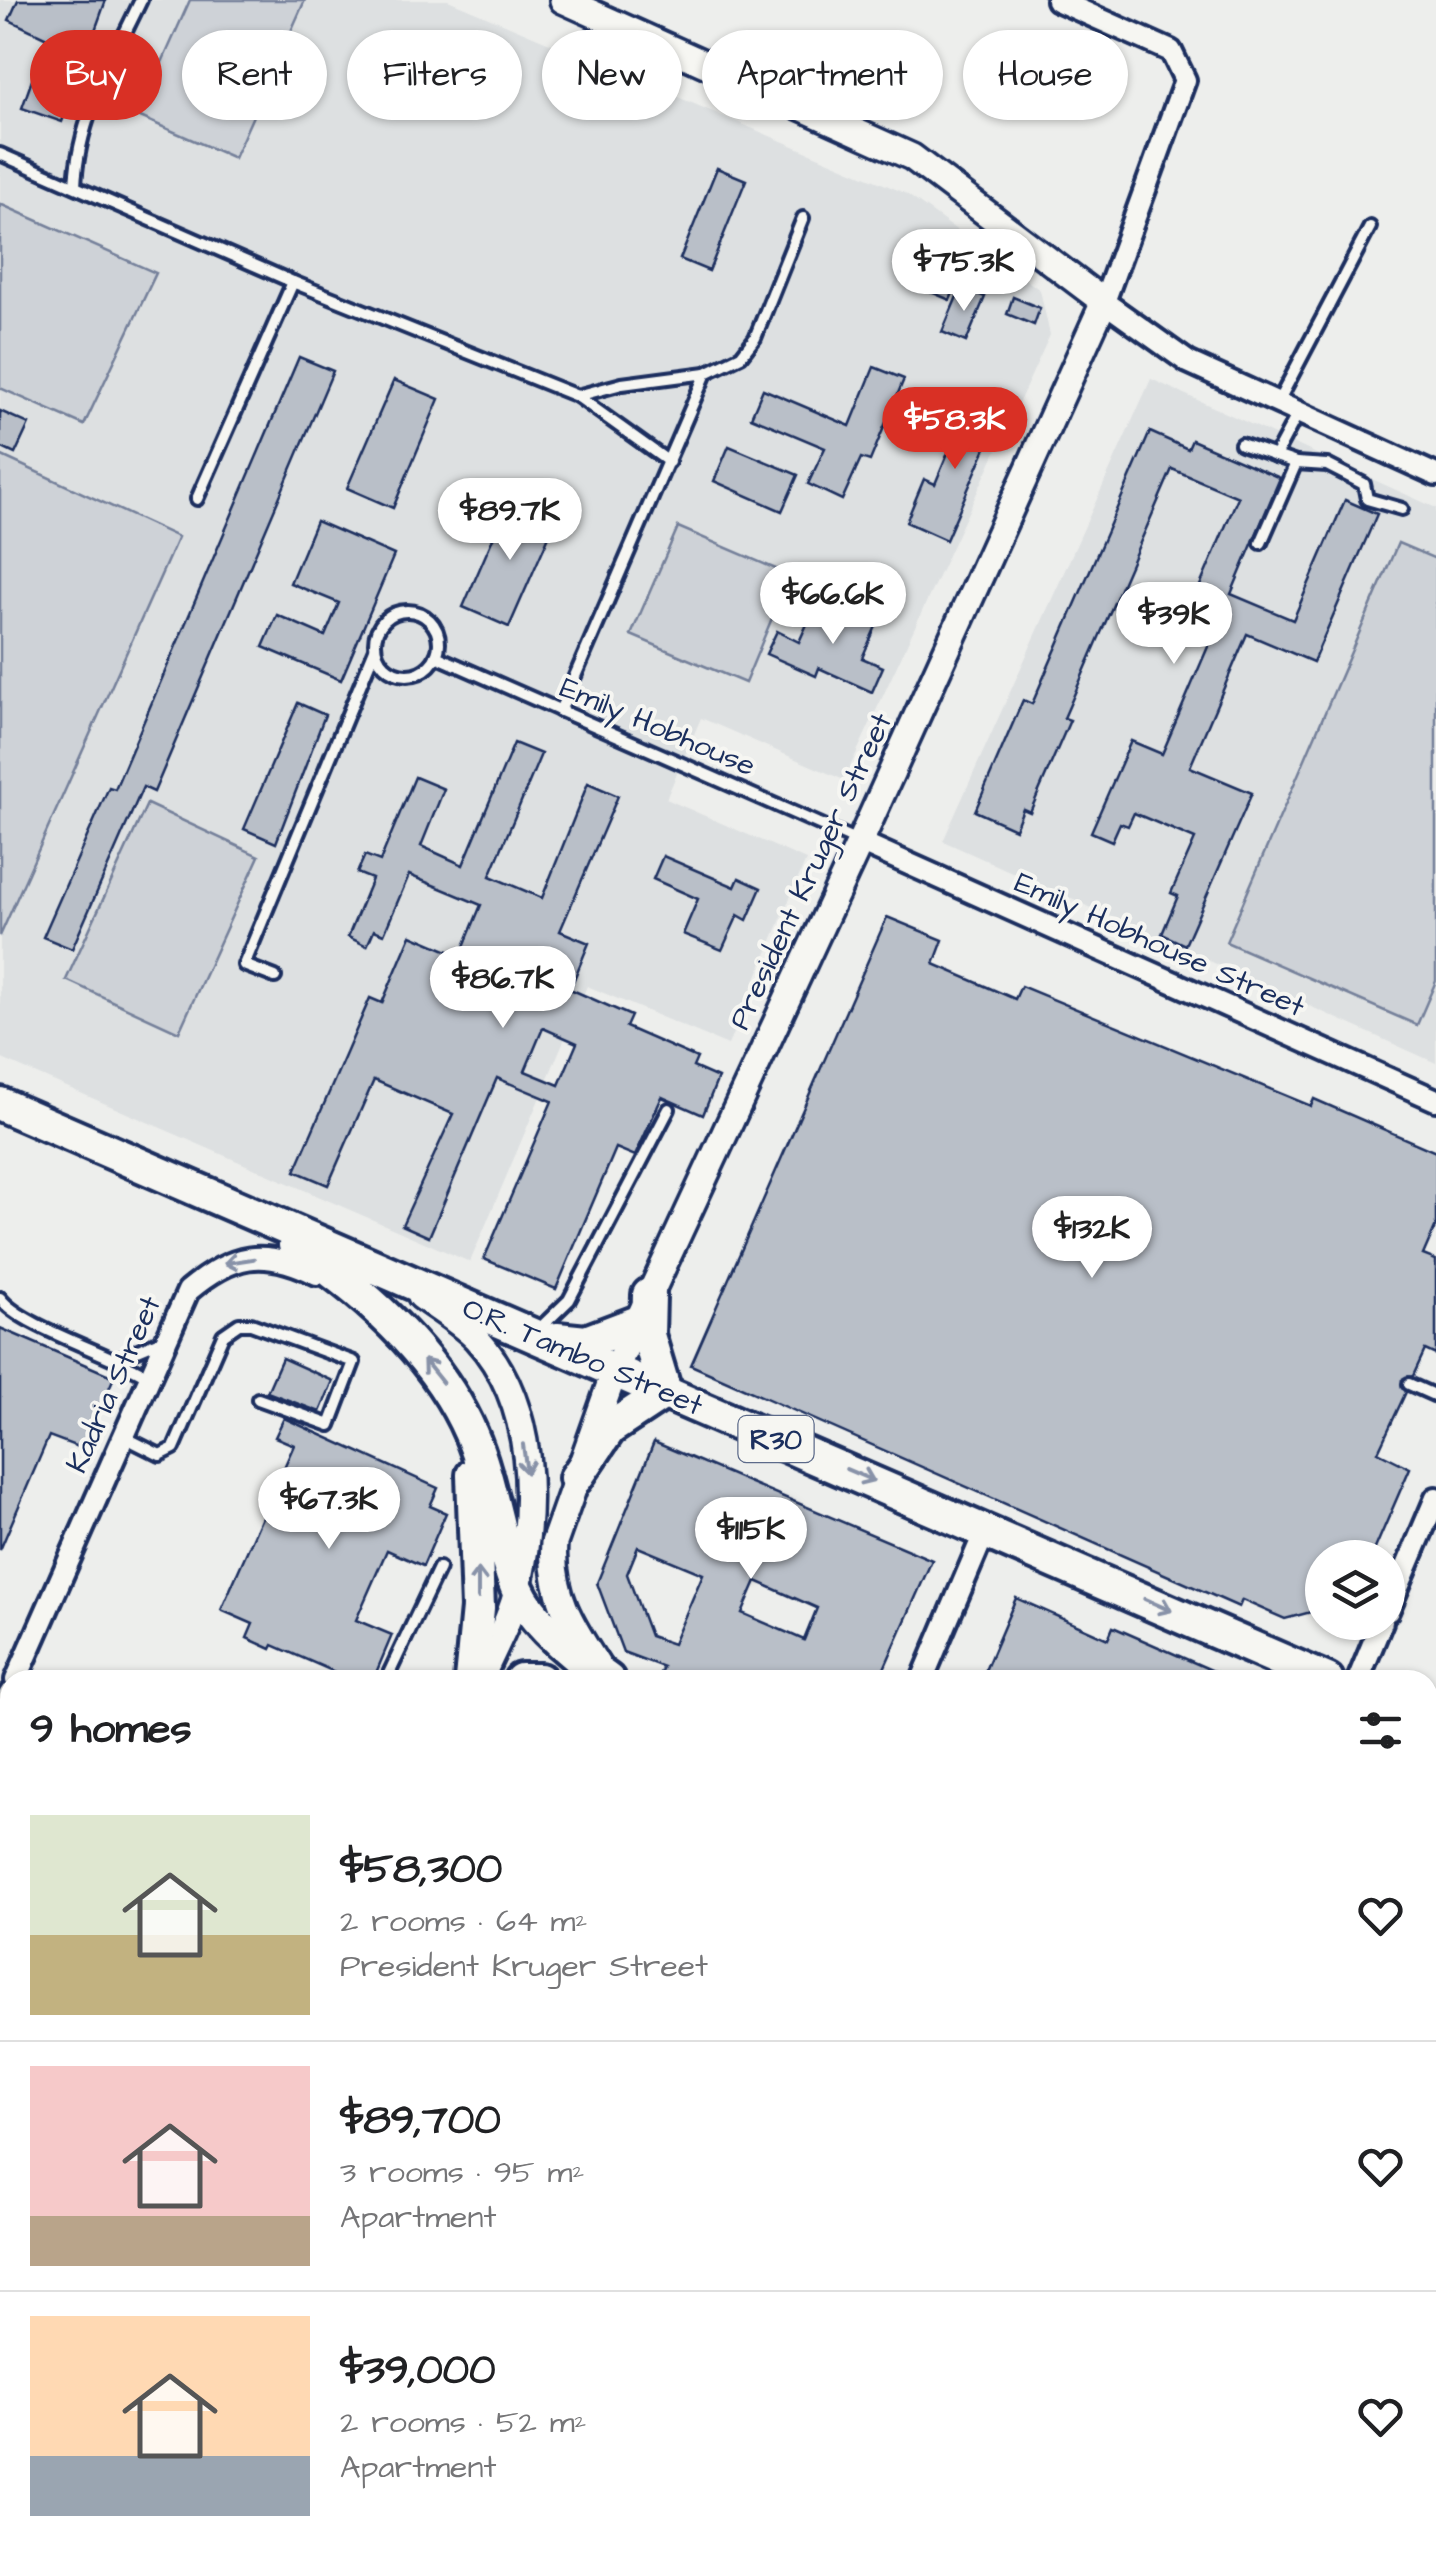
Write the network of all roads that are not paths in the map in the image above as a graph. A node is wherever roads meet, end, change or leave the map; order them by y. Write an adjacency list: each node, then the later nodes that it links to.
1 (141, 0): 5 (lane)
2 (563, 0): 9 (street)
3 (1057, 0): 9 (street, President Kruger Street)
4 (0, 154): 5 (lane)
5 (75, 186): 8 (lane)
6 (803, 218): 10 (lane)
7 (1370, 227): 12 (lane)
8 (293, 282): 11 (lane); 19 (lane)
9 (1104, 302): 12 (street); 25 (street, President Kruger Street)
10 (706, 373): 11 (lane); 16 (lane)
11 (577, 396): 16 (lane)
12 (1278, 403): 13 (street)
13 (1298, 412): 15 (lane); 18 (street)
14 (1241, 444): 15 (lane)
15 (1276, 456): 17 (lane)
16 (669, 462): 24 (lane)
17 (1296, 463): 20 (lane); 21 (lane)
18 (1436, 474)
19 (197, 499)
20 (1402, 509)
21 (1261, 543)
22 (375, 649): 23 (lane); 23 (lane); 26 (lane)
23 (436, 656): 24 (lane, Emily Hobhouse)
24 (560, 711): 25 (lane, Emily Hobhouse)
25 (860, 842): 27 (street, Emily Hobhouse Street); 34 (street, President Kruger Street)
26 (275, 977)
27 (1436, 1100)
28 (0, 1104): 30 (main road, O.R. Tambo Street / R30)
29 (669, 1109): 35 (lane)
30 (224, 1199): 31 (main road, O.R. Tambo Street / R30); 32 (main road, O.R. Tambo Street / R30)
31 (393, 1274): 35 (main road, O.R. Tambo Street / R30); 51 (street, one-way to 51)
32 (363, 1297): 36 (street, Kadria Street, one-way to 36); 44 (main road, O.R. Tambo Street / R30, one-way to 32)
33 (0, 1298): 37 (lane)
34 (642, 1309): 35 (main road); 38 (street, President Kruger Street); 41 (main road)
35 (538, 1336): 38 (main road, O.R. Tambo Street / R30)
36 (163, 1339): 37 (lane); 39 (street, Kadria Street)
37 (119, 1358): 39 (lane)
38 (615, 1370): 41 (main road, O.R. Tambo Street / R30); 46 (street, President Kruger Street)
39 (147, 1376): 45 (street, Kadria Street)
40 (1409, 1384): 42 (lane)
41 (665, 1392): 46 (main road); 48 (main road, O.R. Tambo Street / R30, one-way to 48)
42 (1436, 1396)
43 (258, 1399): 45 (lane)
44 (471, 1433): 51 (main road, O.R. Tambo Street / R30); 55 (main road, one-way to 44)
45 (121, 1435): 53 (street, Kadria Street)
46 (576, 1478): 58 (street, President Kruger Street)
47 (1436, 1498): 50 (street)
48 (986, 1529): 59 (street); 60 (main road, O.R. Tambo Street / R30, one-way to 60)
49 (440, 1568): 54 (lane)
50 (1405, 1571)
51 (518, 1591): 56 (street); 57 (main road, R30)
52 (1375, 1640): 61 (street)
53 (20, 1670)
54 (391, 1670)
55 (472, 1670)
56 (484, 1670)
57 (594, 1670)
58 (601, 1670)
59 (926, 1670)
60 (1304, 1670)
61 (1362, 1670)

